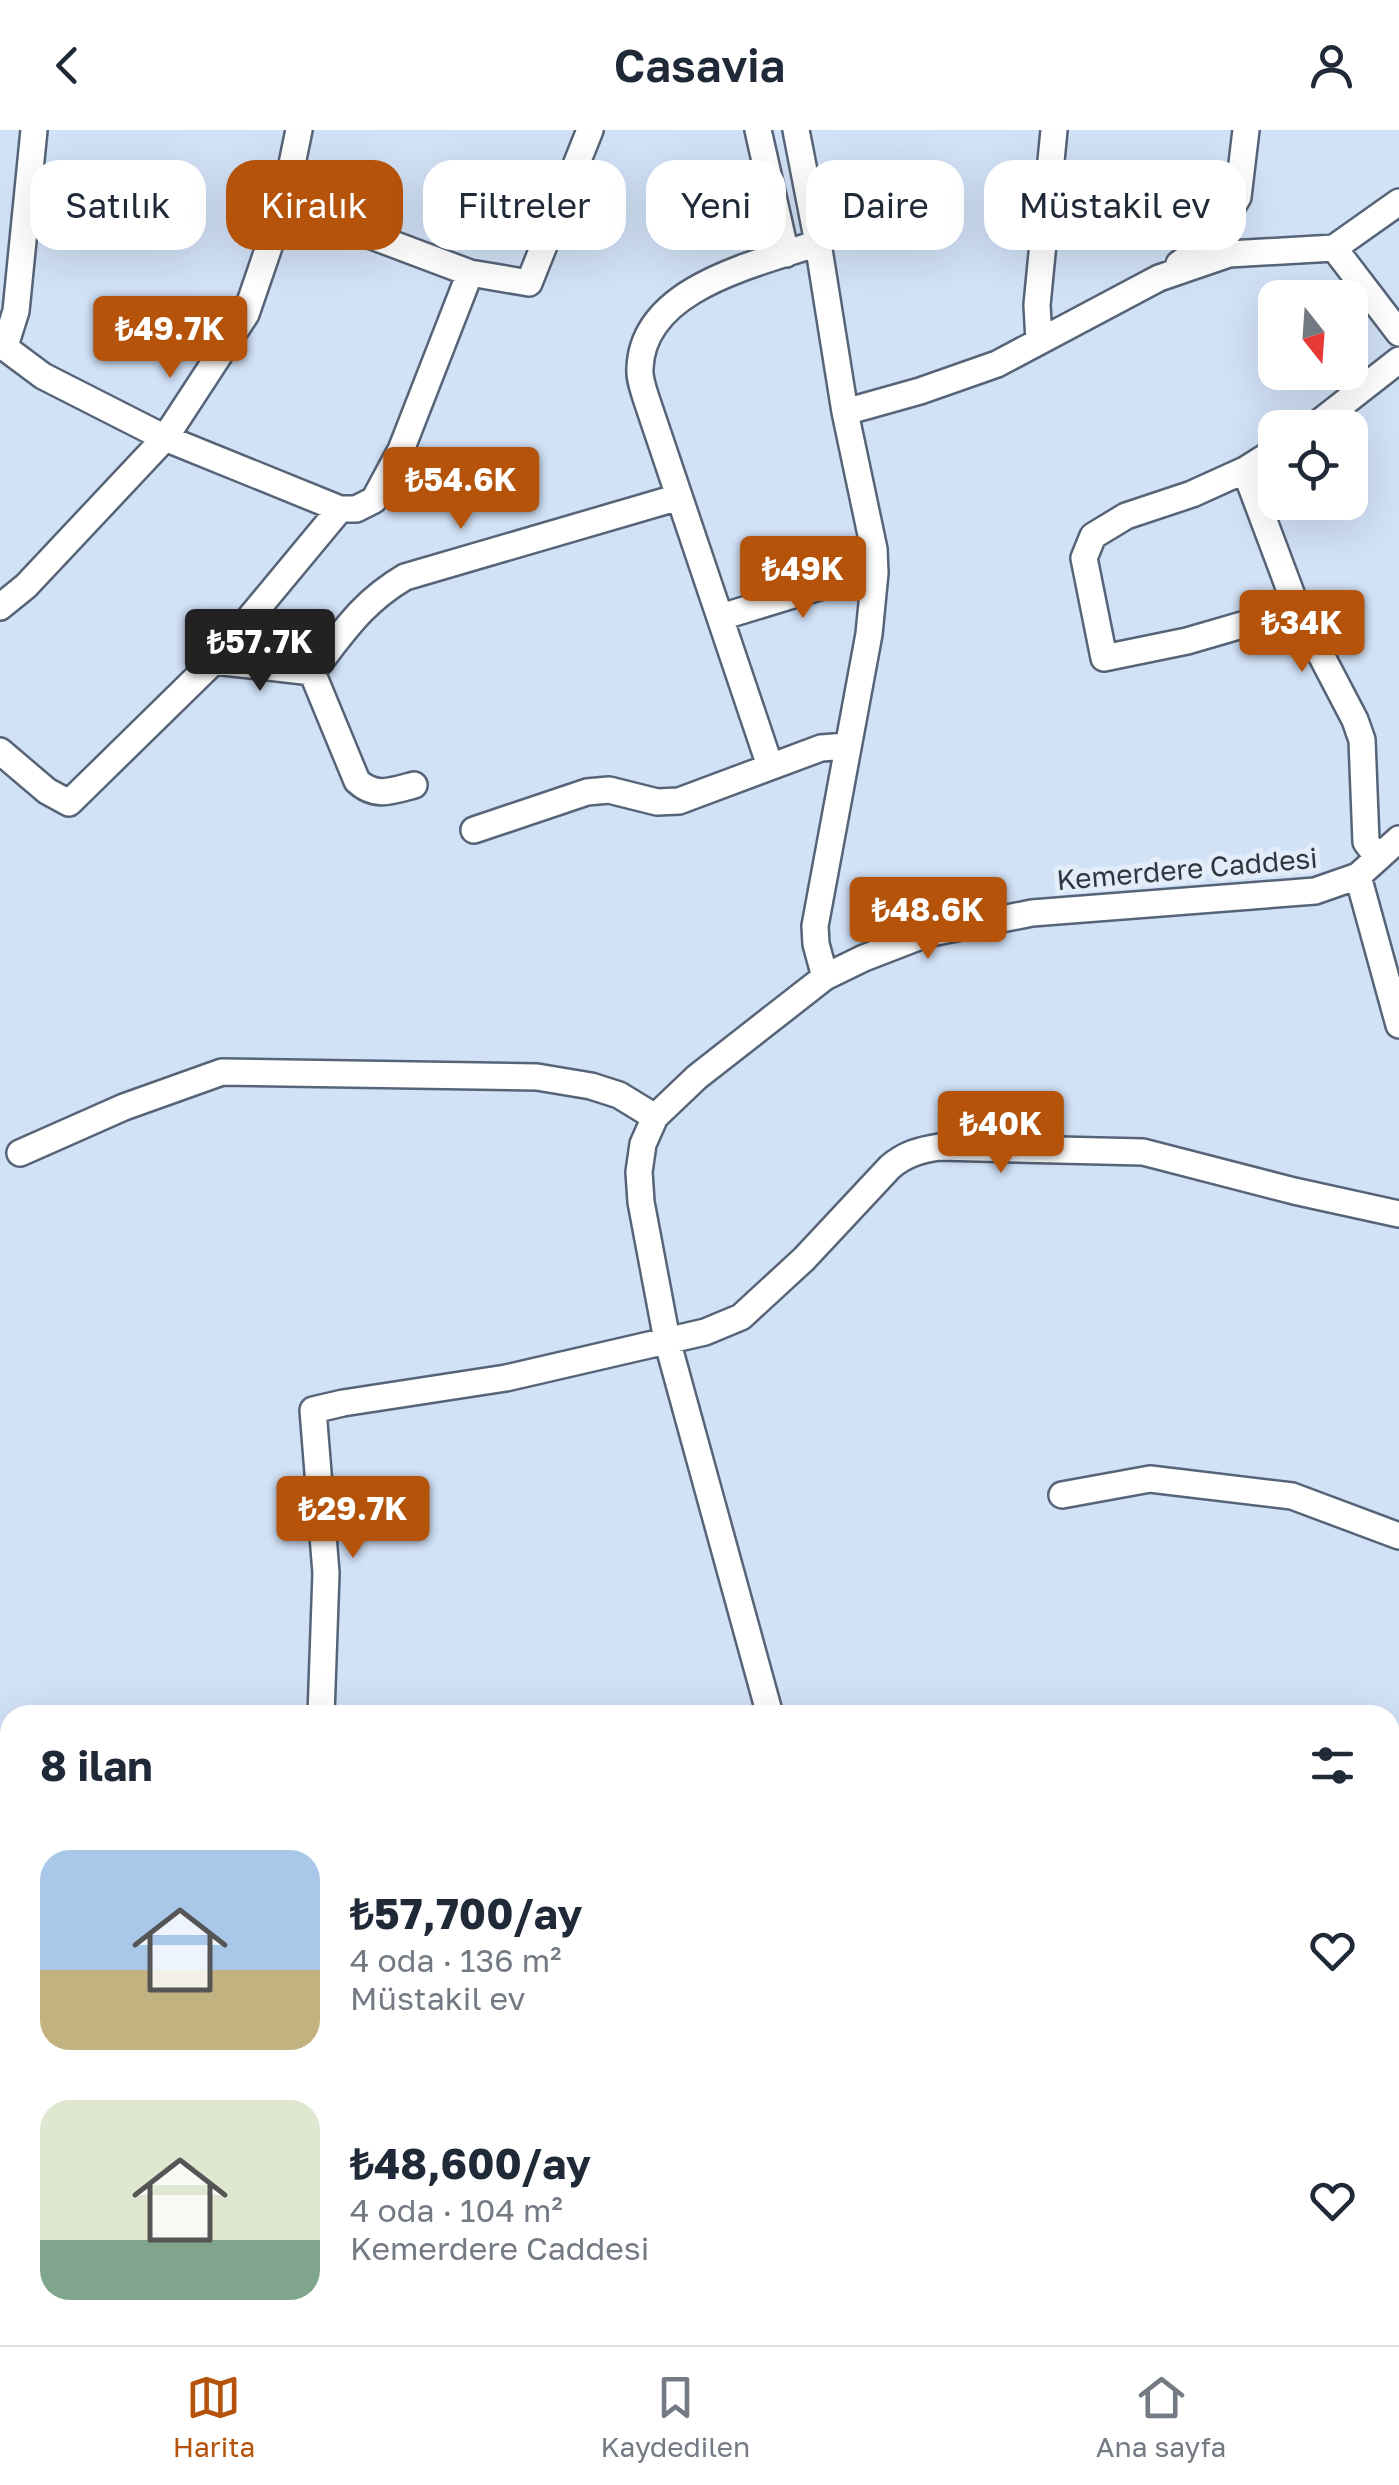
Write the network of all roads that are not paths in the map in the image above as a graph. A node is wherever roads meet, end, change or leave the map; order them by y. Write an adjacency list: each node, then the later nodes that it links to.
1 (34, 130): 21 (street)
2 (299, 130): 8 (street)
3 (590, 130): 17 (street)
4 (758, 130): 16 (street)
5 (796, 130): 9 (street)
6 (1054, 130): 20 (street)
7 (1246, 130): 18 (street)
8 (293, 160)
9 (806, 181)
10 (1399, 202): 13 (street)
11 (806, 247): 16 (street)
12 (403, 248): 17 (street)
13 (1334, 248): 18 (street); 19 (street)
14 (268, 250): 25 (street)
15 (819, 250): 24 (street)
16 (786, 254): 28 (street)
17 (470, 273): 29 (street)
18 (1159, 278): 20 (street)
19 (1399, 333)
20 (1039, 341): 24 (street)
21 (2, 345): 25 (street)
22 (1399, 360): 23 (street)
23 (1335, 410)
24 (845, 412): 30 (street)
25 (165, 438): 29 (street); 31 (street)
26 (1258, 462): 27 (street)
27 (1245, 470): 32 (street); 32 (street)
28 (679, 497): 33 (street); 35 (street)
29 (340, 510): 34 (street)
30 (875, 573): 33 (street); 36 (street)
31 (0, 608)
32 (1298, 609): 42 (street)
33 (721, 616): 38 (street)
34 (214, 661): 35 (street); 37 (street)
35 (312, 672): 39 (street)
36 (847, 746): 38 (street); 43 (street)
37 (0, 752)
38 (770, 766): 40 (street)
39 (414, 784)
40 (474, 830)
41 (1399, 839): 42 (street, Kemerdere Caddesi)
42 (1368, 867): 43 (street, Kemerdere Caddesi); 44 (street)
43 (826, 977): 45 (street, Kemerdere Caddesi)
44 (1399, 1025)
45 (655, 1117): 46 (street); 48 (street, Kemerdere Caddesi)
46 (20, 1153)
47 (1399, 1214): 48 (street)
48 (666, 1340): 51 (street); 52 (street, Kemerdere Caddesi)
49 (1062, 1496): 50 (street)
50 (1399, 1536)
51 (321, 1705)
52 (767, 1705)

